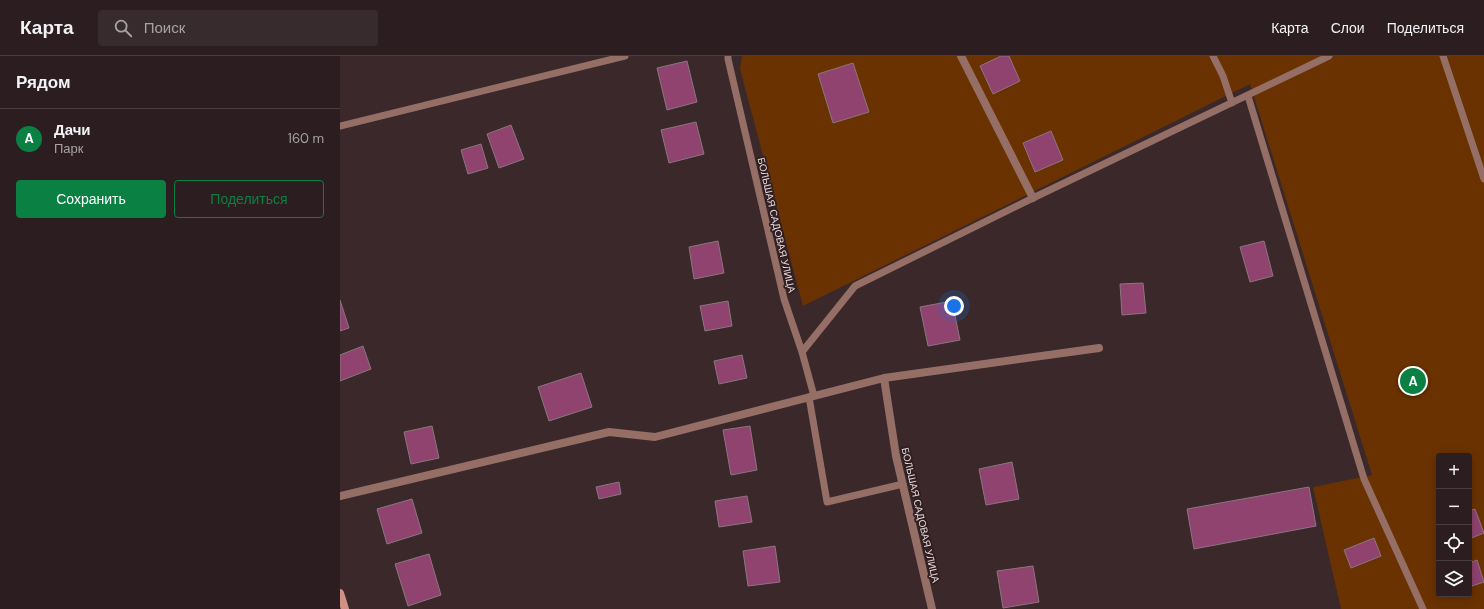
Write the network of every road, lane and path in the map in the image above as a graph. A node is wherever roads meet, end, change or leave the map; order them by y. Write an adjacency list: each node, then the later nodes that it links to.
1 (625, 56): 9 (lane)
2 (728, 56): 13 (lane, БОЛЬШАЯ САДОВАЯ УЛИЦА)
3 (961, 56): 11 (street)
4 (1213, 56): 8 (lane)
5 (1329, 56): 7 (lane)
6 (1443, 56): 10 (lane)
7 (1248, 96): 8 (lane); 21 (lane)
8 (1232, 103): 11 (lane)
9 (340, 126)
10 (1484, 179)
11 (1033, 198): 13 (lane)
12 (1099, 348): 14 (street)
13 (802, 352): 15 (lane, БОЛЬШАЯ САДОВАЯ УЛИЦА)
14 (884, 378): 15 (street); 16 (street, БОЛЬШАЯ САДОВАЯ УЛИЦА)
15 (811, 396): 16 (lane, БОЛЬШАЯ САДОВАЯ УЛИЦА); 17 (street)
16 (903, 484): 20 (street, БОЛЬШАЯ САДОВАЯ УЛИЦА)
17 (340, 496)
18 (340, 593): 19 (street)
19 (346, 609)
20 (932, 609)
21 (1423, 609)

